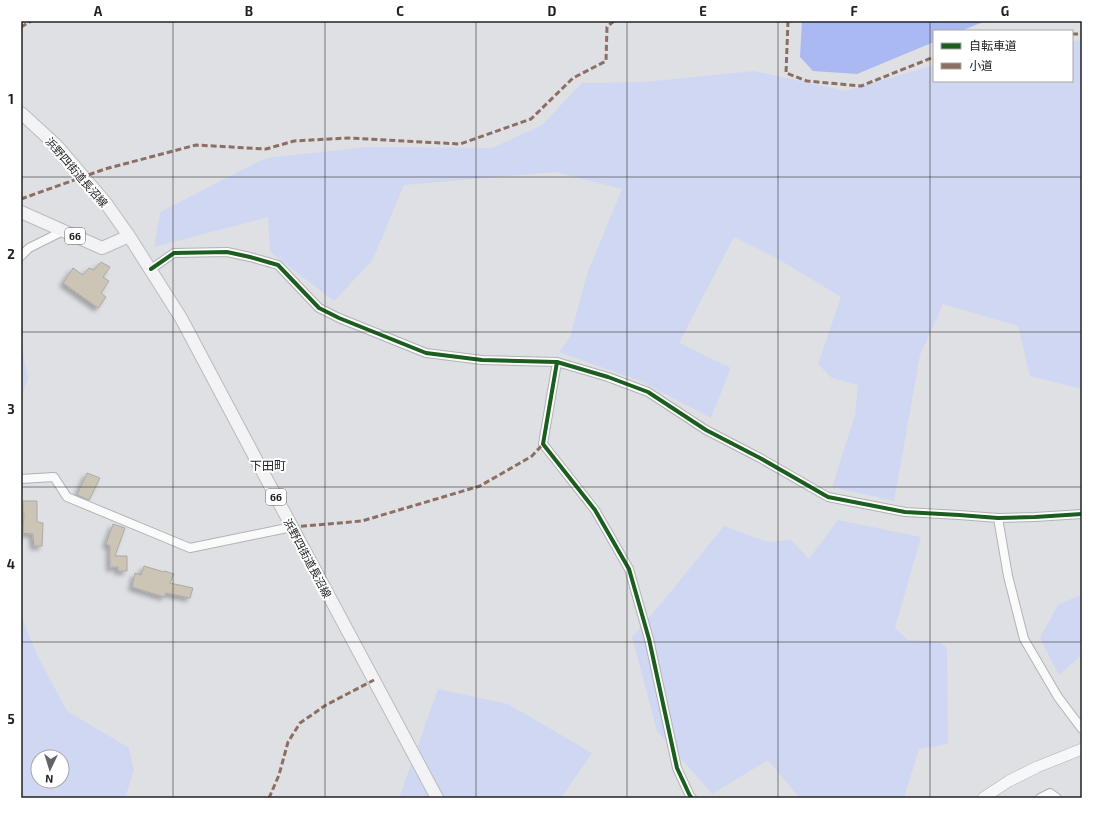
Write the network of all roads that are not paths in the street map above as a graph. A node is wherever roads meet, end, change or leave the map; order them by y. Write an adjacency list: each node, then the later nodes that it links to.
1 (21, 113): 4 (main road, 浜野四街道長沼線 / 66)
2 (21, 212): 3 (main road, 66)
3 (63, 231): 4 (main road, 66); 5 (street)
4 (129, 236): 6 (main road, 浜野四街道長沼線 / 66)
5 (21, 256)
6 (151, 269): 7 (street); 11 (main road, 浜野四街道長沼線 / 66)
7 (557, 362): 10 (street); 15 (street)
8 (21, 479): 11 (street)
9 (1082, 514): 10 (street)
10 (998, 518): 12 (street)
11 (292, 527): 14 (main road, 浜野四街道長沼線 / 66)
12 (1082, 729)
13 (1082, 749): 16 (street)
14 (437, 798)
15 (692, 798)
16 (983, 798)
17 (1040, 798): 18 (street)
18 (1057, 798)

